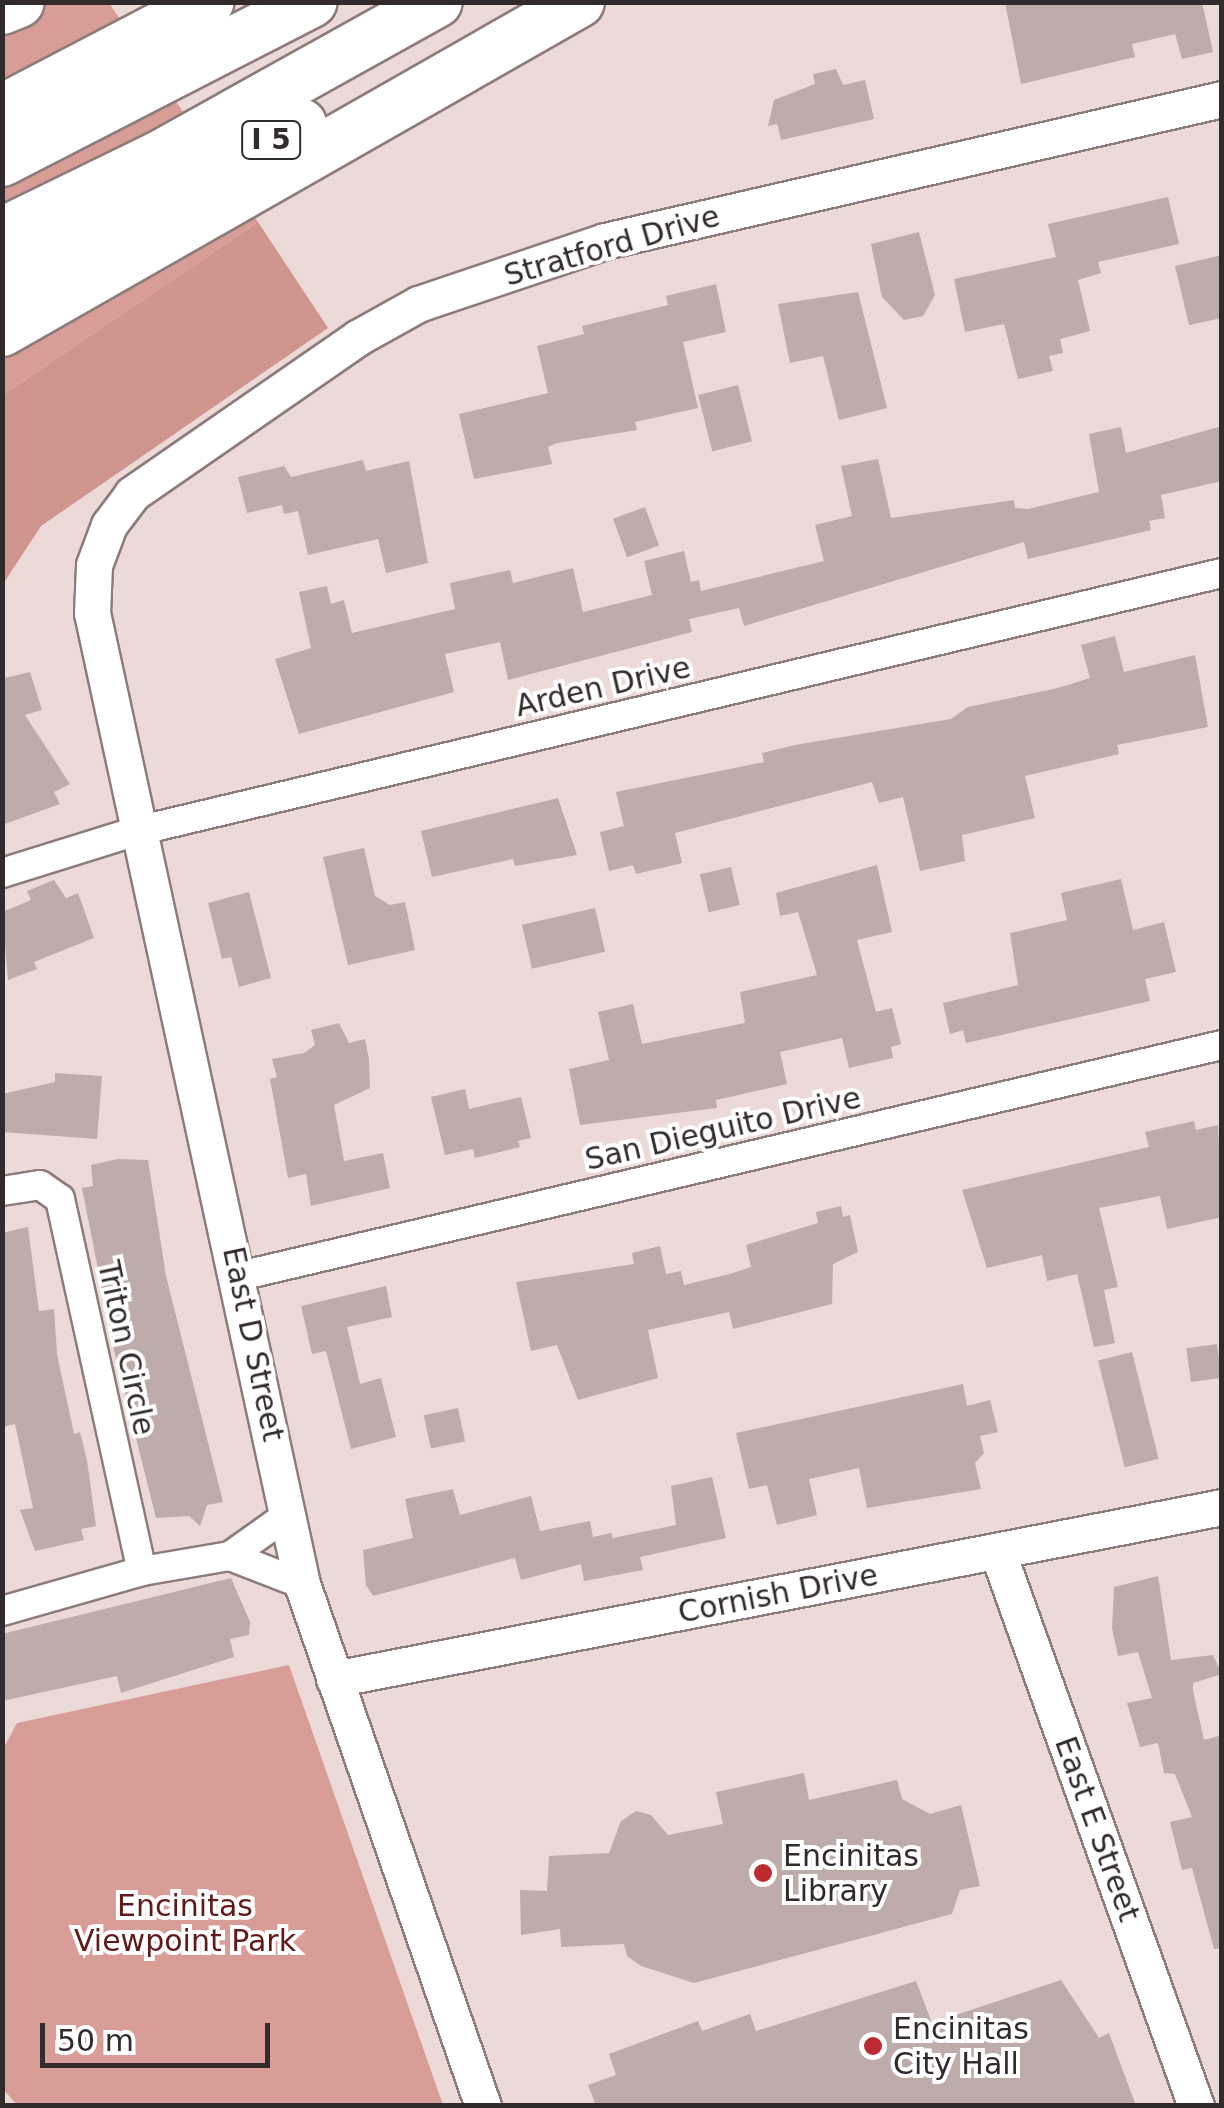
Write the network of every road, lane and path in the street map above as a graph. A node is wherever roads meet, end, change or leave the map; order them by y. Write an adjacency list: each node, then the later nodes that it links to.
1 (18, 2): 7 (highway)
2 (208, 2): 9 (highway)
3 (310, 2): 10 (highway)
4 (436, 2): 11 (highway)
5 (539, 2): 12 (highway, I 5)
6 (579, 2): 13 (highway)
7 (2, 9)
8 (1222, 99): 14 (street, Stratford Drive)
9 (2, 110)
10 (2, 161)
11 (2, 233)
12 (2, 277)
13 (2, 331)
14 (94, 565): 16 (street, East D Street)
15 (1222, 573): 16 (street, Arden Drive)
16 (137, 831): 17 (street, Arden Drive); 20 (street, East D Street)
17 (2, 873)
18 (1222, 1046): 20 (street, San Dieguito Drive)
19 (2, 1191): 25 (street, Triton Circle)
20 (240, 1276): 22 (street, East D Street)
21 (1222, 1507): 23 (street, Cornish Drive)
22 (288, 1514): 24 (street); 26 (street, East D Street)
23 (998, 1553): 28 (street, Cornish Drive); 30 (street, East E Street)
24 (230, 1556): 25 (street); 26 (street)
25 (142, 1571): 27 (street)
26 (302, 1584): 28 (street, East D Street)
27 (2, 1611)
28 (334, 1679): 29 (street, East D Street)
29 (483, 2106)
30 (1196, 2106)

